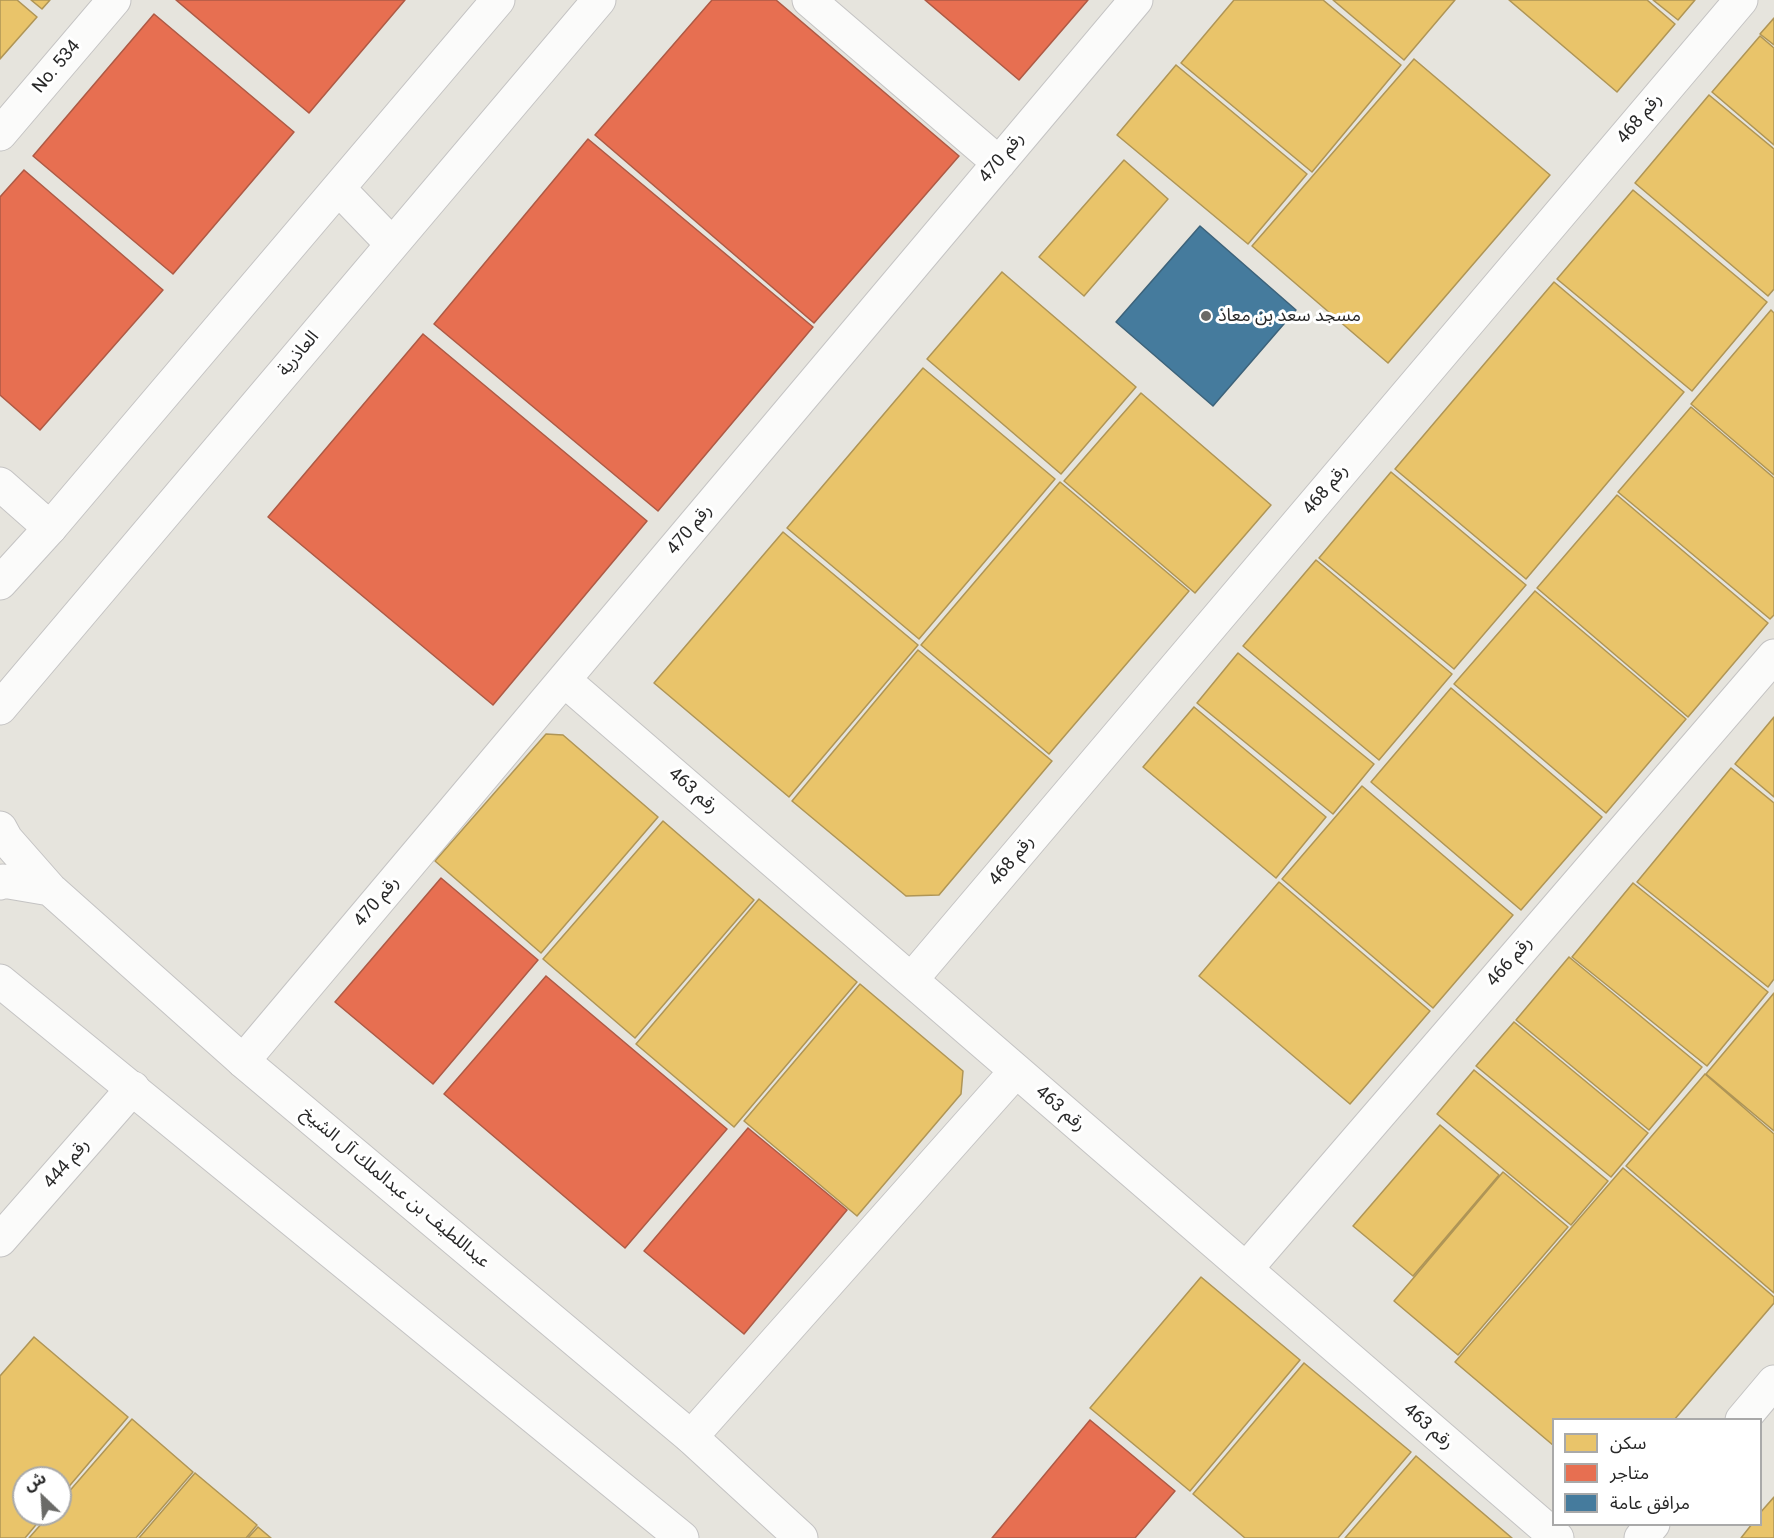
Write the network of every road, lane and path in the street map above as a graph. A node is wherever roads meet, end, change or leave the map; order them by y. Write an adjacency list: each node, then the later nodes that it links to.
1 (114, 0): 7 (street, No. 534)
2 (498, 0): 9 (street)
3 (599, 0): 10 (street, العاذرية)
4 (809, 0): 8 (street)
5 (1136, 0): 8 (street, رقم 470)
6 (1741, 0): 20 (street, رقم 468)
7 (0, 134)
8 (999, 163): 15 (street, رقم 470)
9 (339, 189): 10 (street); 12 (street)
10 (392, 244): 16 (street, العاذرية)
11 (0, 484): 12 (street)
12 (50, 528): 13 (street)
13 (0, 583)
14 (1774, 656): 26 (street, رقم 466)
15 (564, 680): 20 (street, رقم 463); 22 (street, رقم 470)
16 (0, 708)
17 (0, 828): 19 (street, عبداللطيف بن عبدالملك آل الشيخ)
18 (0, 883): 19 (street)
19 (50, 889): 22 (street, عبداللطيف بن عبدالملك آل الشيخ)
20 (911, 980): 23 (street, رقم 463)
21 (0, 981): 24 (street)
22 (243, 1061): 29 (street, عبداللطيف بن عبدالملك آل الشيخ)
23 (1016, 1071): 26 (street, رقم 463); 29 (street)
24 (134, 1088): 25 (street, رقم 444); 31 (street)
25 (0, 1240)
26 (1246, 1269): 33 (street, رقم 463)
27 (1774, 1382): 28 (street)
28 (1743, 1418)
29 (691, 1437): 32 (street, عبداللطيف بن عبدالملك آل الشيخ)
30 (1651, 1526): 34 (street)
31 (682, 1538)
32 (801, 1538)
33 (1557, 1538)
34 (1641, 1538)

